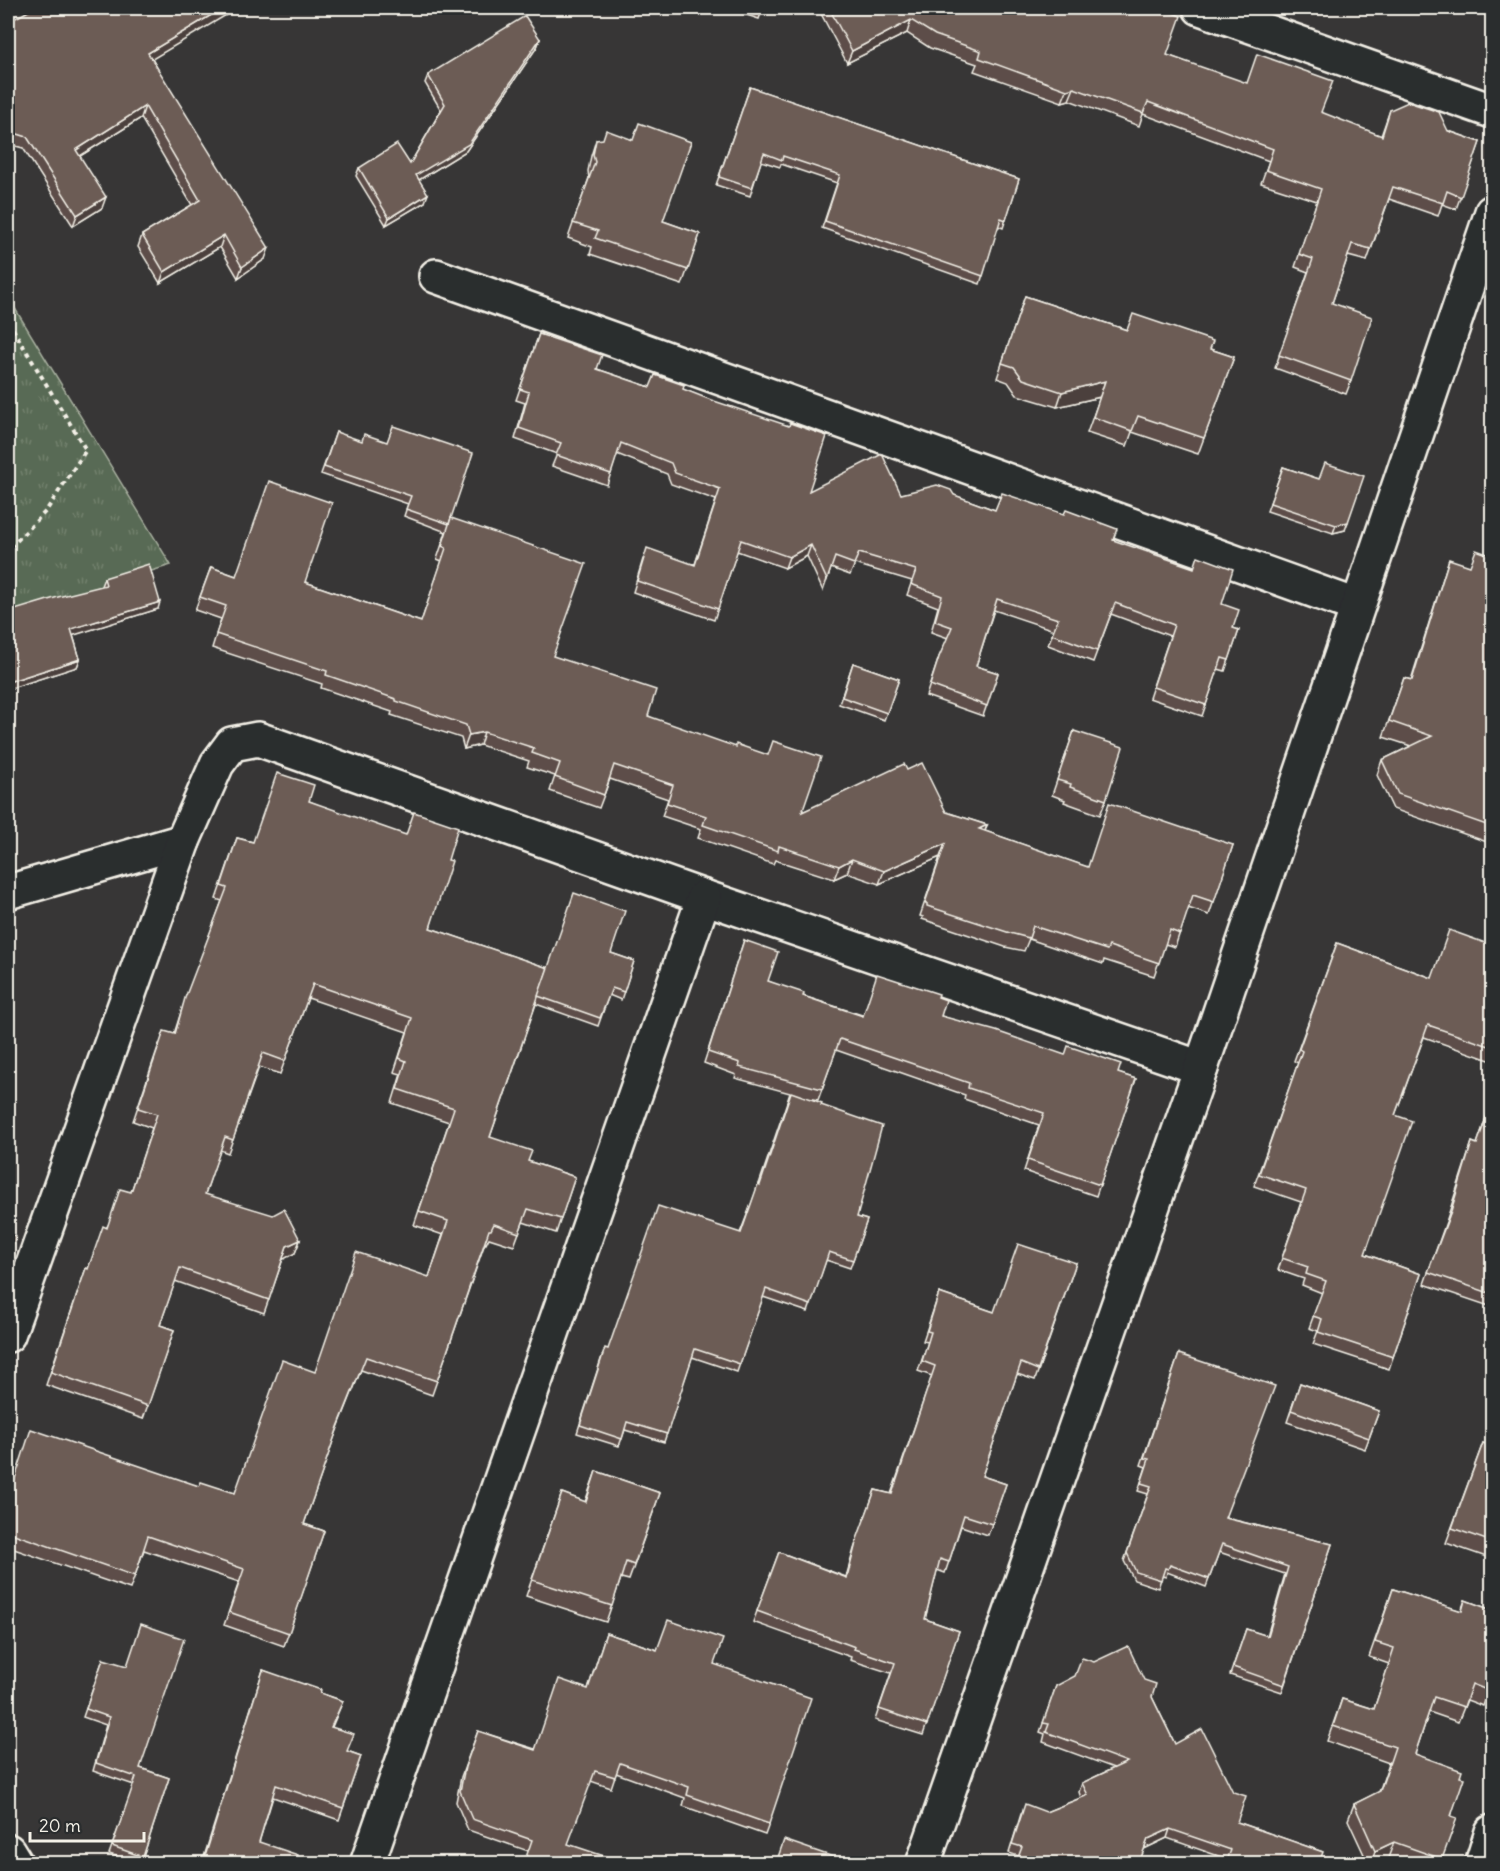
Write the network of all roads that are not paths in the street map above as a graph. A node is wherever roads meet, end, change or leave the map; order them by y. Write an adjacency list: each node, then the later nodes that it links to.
1 (1200, 8): 2 (street)
2 (1492, 111)
3 (1492, 213): 5 (street)
4 (436, 276): 5 (street)
5 (1357, 606): 9 (street)
6 (183, 841): 7 (street); 8 (street); 10 (street)
7 (8, 892)
8 (704, 897): 9 (street); 14 (street)
9 (1201, 1068): 15 (street)
10 (8, 1335)
11 (1492, 1832): 16 (street)
12 (8, 1851): 13 (street)
13 (16, 1863)
14 (367, 1863)
15 (923, 1863)
16 (1482, 1863)

